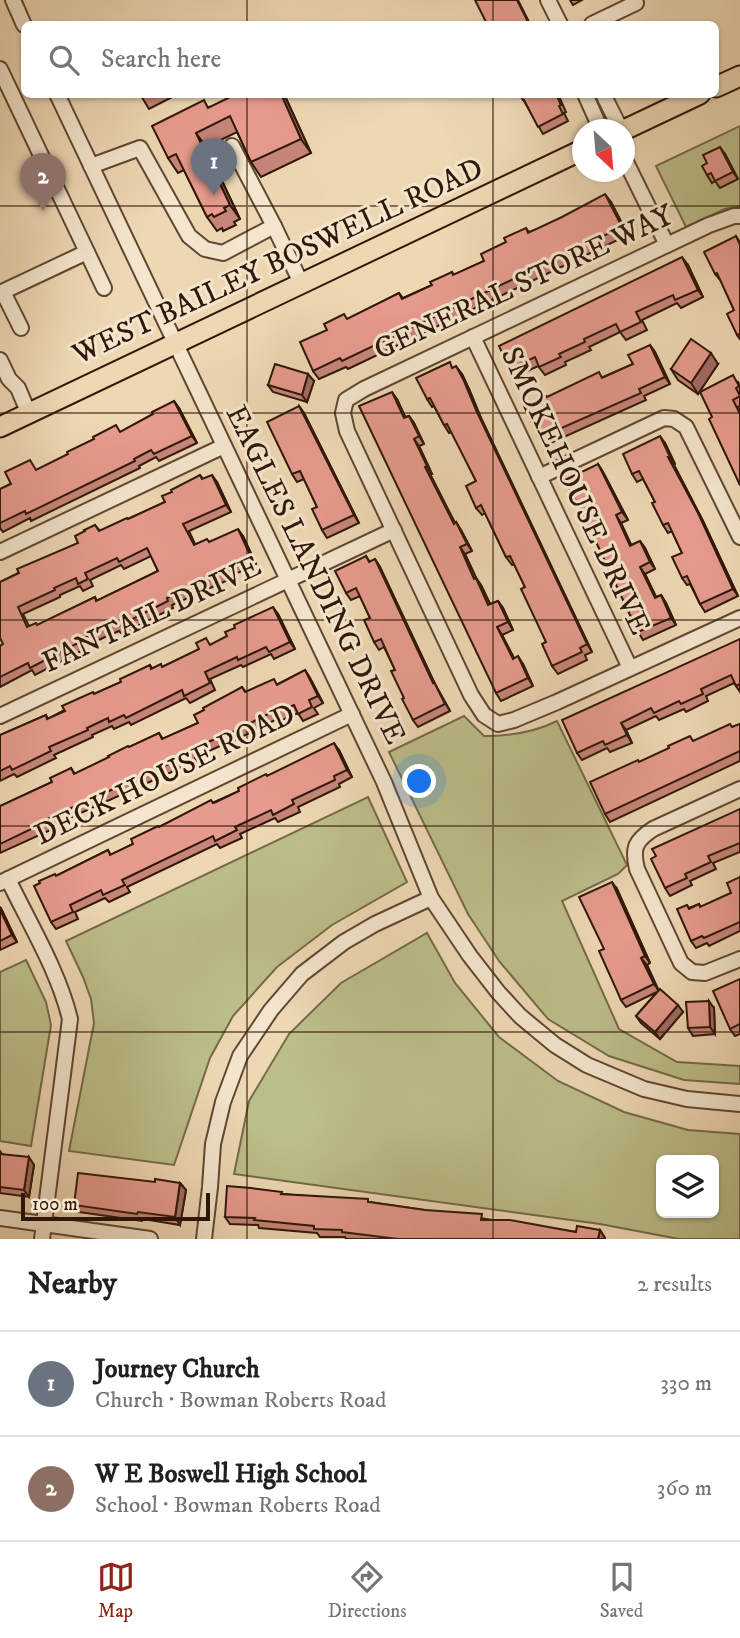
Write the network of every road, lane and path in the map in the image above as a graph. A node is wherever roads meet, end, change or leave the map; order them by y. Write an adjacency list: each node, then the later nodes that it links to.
1 (13, 0): 4 (street)
2 (548, 0): 5 (street)
3 (636, 3): 6 (street)
4 (22, 21)
5 (558, 21)
6 (598, 21)
7 (0, 69): 24 (street)
8 (740, 76): 9 (main road)
9 (719, 86)
10 (59, 98): 19 (street, EAGLES LANDING DRIVE)
11 (587, 98): 14 (street)
12 (605, 98): 15 (street)
13 (691, 98): 16 (main road)
14 (596, 119)
15 (617, 119)
16 (635, 124)
17 (232, 146): 22 (street)
18 (572, 155): 25 (main road, WEST BAILEY BOSWELL ROAD)
19 (90, 166): 22 (street); 30 (street, EAGLES LANDING DRIVE)
20 (635, 179): 23 (street)
21 (740, 216): 23 (street, GENERAL STORE WAY)
22 (274, 226): 25 (street)
23 (667, 245): 29 (street, GENERAL STORE WAY)
24 (87, 252): 26 (street); 27 (street)
25 (302, 285): 30 (main road, WEST BAILEY BOSWELL ROAD)
26 (104, 288)
27 (1, 292): 28 (street)
28 (21, 328)
29 (472, 337): 36 (street, SMOKEHOUSE DRIVE); 37 (street, GENERAL STORE WAY)
30 (175, 344): 33 (main road, WEST BAILEY BOSWELL ROAD); 35 (street, EAGLES LANDING DRIVE)
31 (0, 360): 32 (street)
32 (4, 379): 33 (street)
33 (29, 414): 34 (main road, WEST BAILEY BOSWELL ROAD)
34 (0, 428)
35 (224, 446): 39 (street); 40 (street, EAGLES LANDING DRIVE)
36 (539, 477): 38 (street); 42 (street, SMOKEHOUSE DRIVE)
37 (394, 530): 40 (street, FANTAIL DRIVE); 42 (street)
38 (740, 537)
39 (0, 552)
40 (288, 580): 43 (street, EAGLES LANDING DRIVE); 44 (street, FANTAIL DRIVE)
41 (740, 618): 42 (street)
42 (630, 668)
43 (352, 714): 46 (street, DECK HOUSE ROAD); 47 (street, EAGLES LANDING DRIVE)
44 (0, 716)
45 (740, 789): 48 (street)
46 (4, 881): 51 (street)
47 (431, 898): 49 (street, EAGLES LANDING DRIVE); 54 (street)
48 (740, 959)
49 (740, 1104)
50 (0, 1218): 51 (street)
51 (44, 1224): 52 (street); 53 (street)
52 (42, 1239)
53 (150, 1239)
54 (204, 1239)

